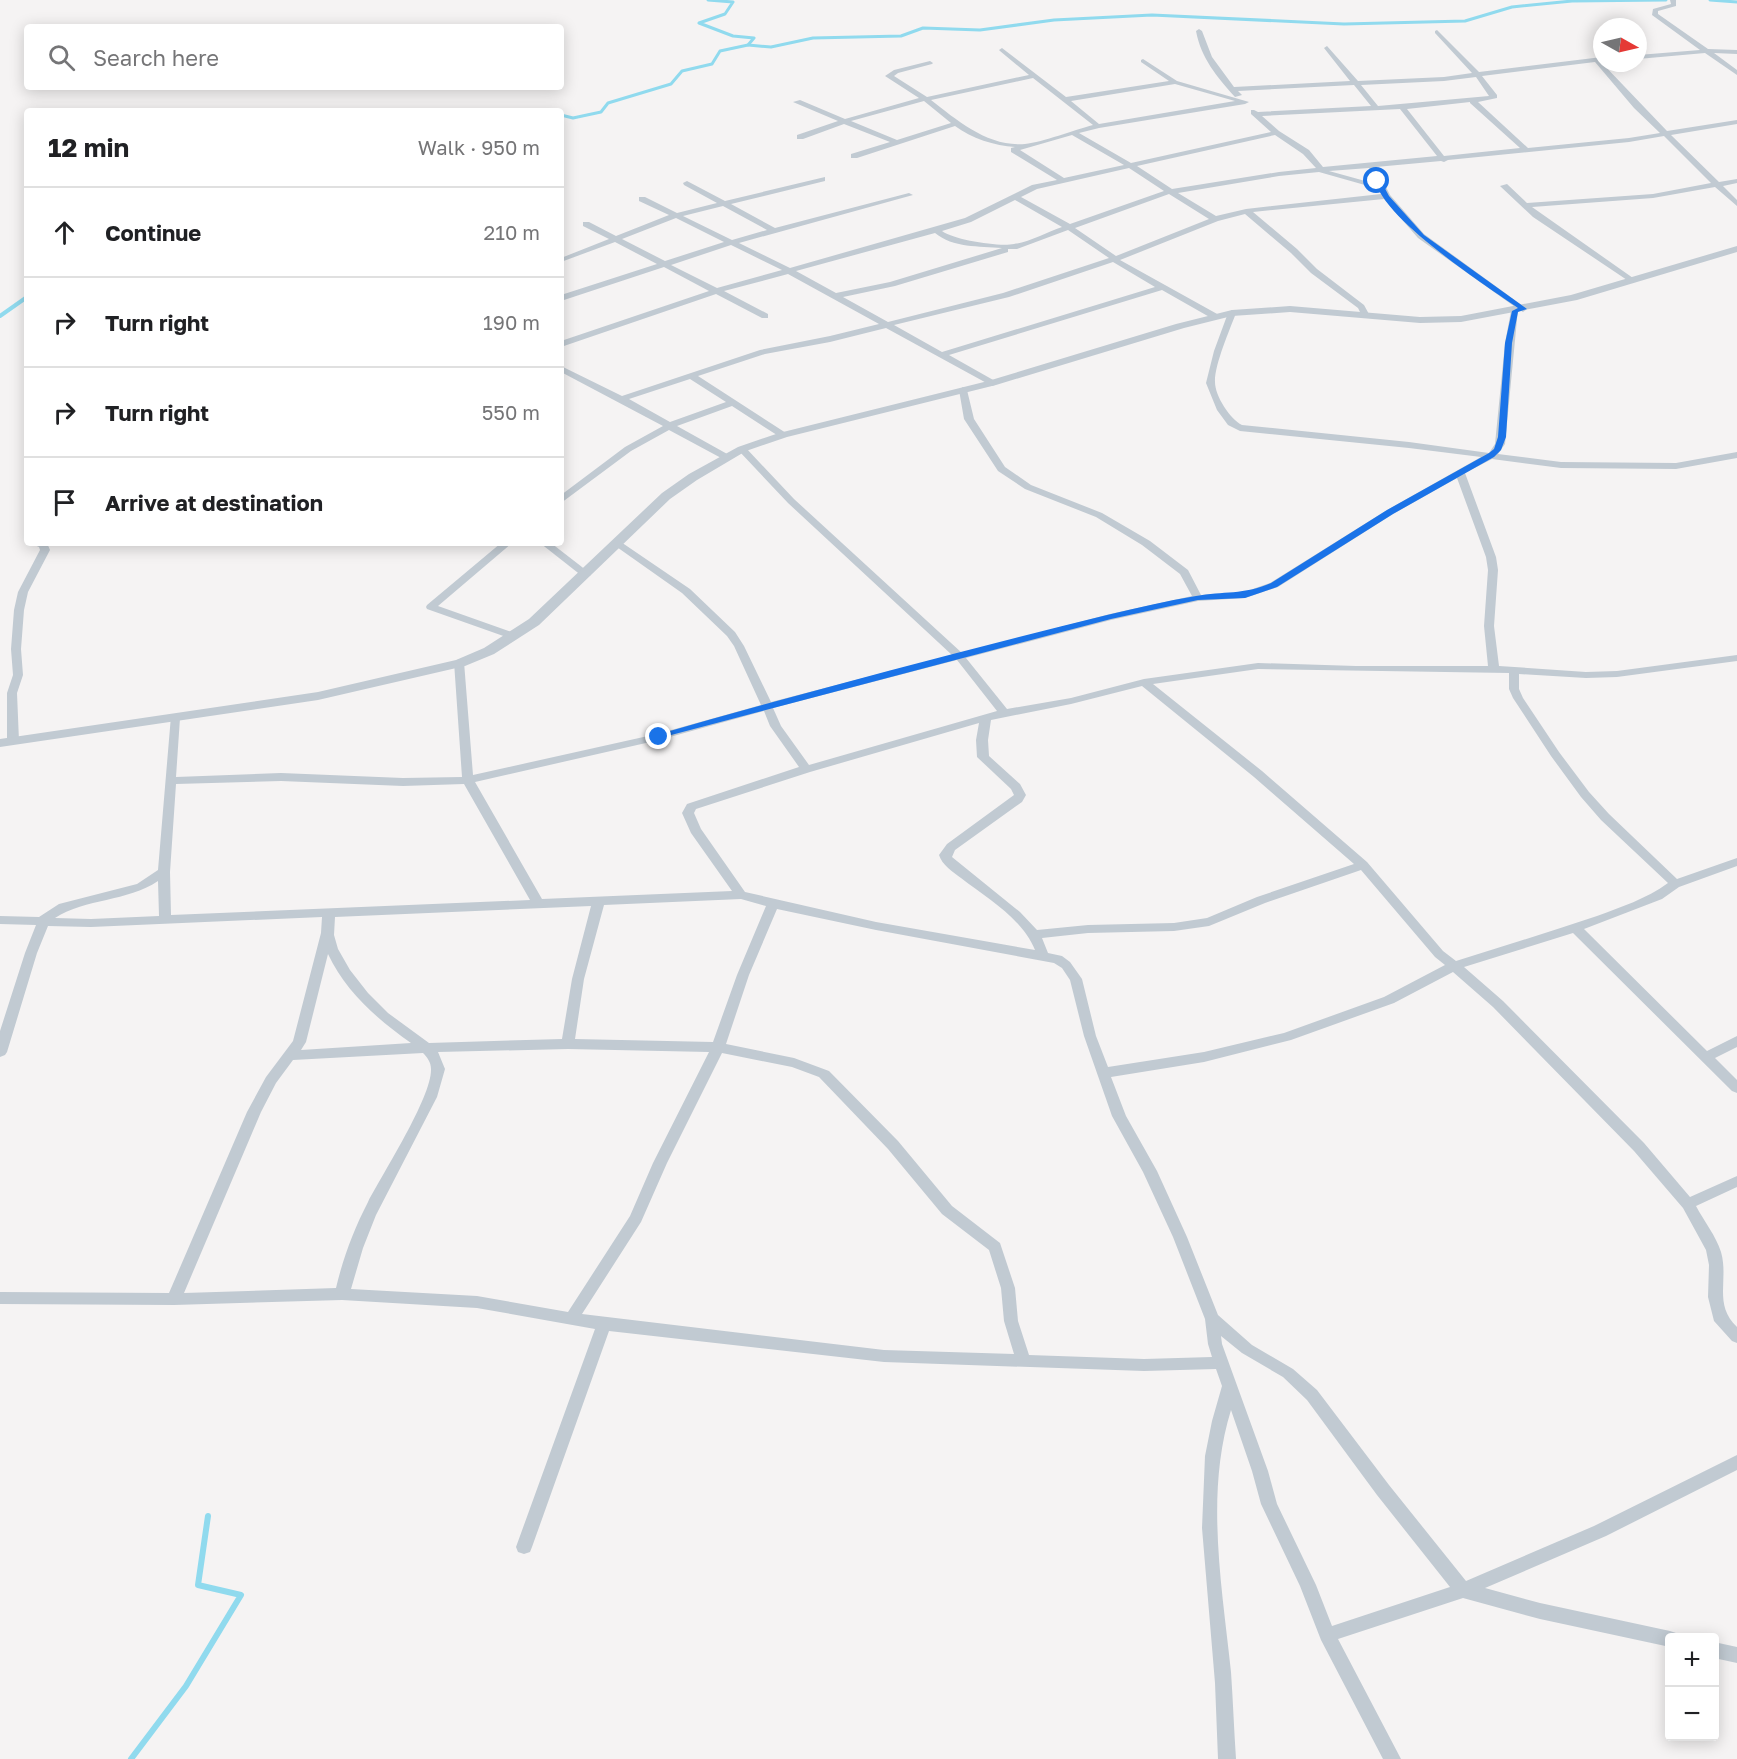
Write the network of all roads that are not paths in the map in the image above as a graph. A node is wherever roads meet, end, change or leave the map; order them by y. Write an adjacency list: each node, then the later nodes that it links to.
1 (1674, 2): 6 (street)
2 (1199, 31): 18 (street)
3 (1437, 32): 14 (street)
4 (1327, 48): 17 (street)
5 (1002, 50): 15 (street)
6 (1708, 51): 7 (street); 8 (street); 13 (street)
7 (1737, 52)
8 (1647, 56)
9 (1143, 61): 16 (street)
10 (1593, 61): 14 (street)
11 (930, 63): 19 (street)
12 (1609, 72): 33 (street)
13 (1737, 73)
14 (1477, 74): 17 (street); 21 (street)
15 (1034, 76): 19 (street); 20 (street)
16 (1175, 82): 20 (street); 23 (street)
17 (1356, 83): 18 (street); 25 (street)
18 (1233, 89): 23 (street)
19 (924, 98): 27 (street); 29 (street)
20 (1064, 100): 30 (street)
21 (1473, 101): 24 (street); 37 (street)
22 (797, 102): 27 (street)
23 (1245, 102): 26 (street); 30 (street)
24 (1402, 107): 25 (street); 39 (street)
25 (1376, 108): 26 (street)
26 (1257, 114): 32 (street)
27 (844, 120): 34 (street); 35 (street)
28 (1737, 122): 33 (street)
29 (954, 124): 35 (street); 36 (street)
30 (1098, 126): 31 (street)
31 (1073, 133): 36 (street); 40 (street)
32 (1276, 133): 40 (street); 42 (street)
33 (1666, 134): 37 (street); 47 (street)
34 (800, 137)
35 (897, 142): 38 (street)
36 (1026, 146): 44 (street)
37 (1526, 150): 39 (street)
38 (854, 156)
39 (1444, 160): 41 (street)
40 (1130, 165): 44 (street); 50 (street)
41 (1372, 166): 42 (street); 49 (street)
42 (1323, 171): 49 (street); 50 (street)
43 (822, 179): 55 (street)
44 (1061, 179): 52 (street)
45 (1737, 181): 47 (street)
46 (687, 183): 55 (street)
47 (1714, 185): 56 (street); 57 (street)
48 (1504, 186): 57 (street)
49 (1380, 187): 53 (street)
50 (1168, 192): 60 (street); 62 (street)
51 (909, 195): 63 (street)
52 (1014, 196): 62 (street); 64 (street)
53 (1386, 196): 58 (street); 78 (street)
54 (642, 199): 59 (street)
55 (720, 203): 59 (street); 63 (street)
56 (1737, 204)
57 (1526, 205): 73 (street)
58 (1246, 211): 60 (street); 81 (street)
59 (677, 215): 65 (street); 66 (street)
60 (1215, 219): 70 (street)
61 (586, 224): 65 (street)
62 (1070, 228): 67 (street); 70 (street)
63 (772, 230): 66 (street)
64 (936, 230): 67 (street); 72 (street)
65 (612, 239): 69 (street); 71 (street)
66 (733, 242): 71 (street); 72 (street)
67 (1014, 247): 76 (street)
68 (1737, 249): 73 (street)
69 (564, 259)
70 (1115, 259): 74 (street); 83 (street)
71 (666, 264): 75 (street); 77 (street)
72 (788, 270): 75 (street); 76 (street)
73 (1630, 280): 78 (street)
74 (1164, 287): 82 (street); 85 (street)
75 (716, 291): 80 (street); 84 (street)
76 (836, 296): 83 (street)
77 (564, 297)
78 (1519, 310): 81 (street); 95 (street)
79 (1232, 313): 81 (street); 82 (street); 95 (street)
80 (765, 316)
81 (1366, 316)
82 (1216, 317): 88 (street)
83 (889, 325): 85 (street); 87 (street)
84 (564, 343)
85 (940, 355): 88 (street)
86 (564, 372): 90 (street)
87 (690, 375): 90 (street); 91 (street)
88 (992, 383): 89 (street)
89 (963, 390): 93 (street); 105 (street)
90 (621, 399): 92 (street)
91 (733, 403): 92 (street); 93 (street)
92 (669, 426): 97 (street); 99 (street)
93 (783, 435): 94 (street)
94 (742, 449): 97 (street); 107 (street)
95 (1492, 455): 96 (street); 98 (street)
96 (1737, 455)
97 (726, 457): 100 (street)
98 (1460, 472): 105 (street); 110 (street)
99 (564, 498)
100 (618, 543): 104 (street); 113 (street)
101 (43, 546): 117 (street)
102 (503, 546): 106 (street)
103 (549, 546): 104 (street)
104 (586, 574): 106 (street)
105 (1198, 598): 107 (street)
106 (513, 636): 109 (street)
107 (958, 656): 113 (street); 114 (street)
108 (1737, 658): 111 (street)
109 (459, 663): 115 (street); 119 (street)
110 (1494, 669): 111 (street); 112 (street)
111 (1514, 671): 124 (street)
112 (1144, 682): 114 (street); 122 (street)
113 (766, 706): 118 (street); 119 (street)
114 (1004, 713): 116 (street)
115 (176, 718): 117 (street); 120 (street)
116 (986, 718): 118 (street); 135 (street)
117 (6, 742)
118 (806, 769): 125 (street)
119 (468, 780): 120 (street); 127 (street)
120 (172, 781): 123 (street)
121 (1737, 862): 124 (street)
122 (1363, 865): 135 (street); 137 (street)
123 (164, 872): 131 (street); 132 (street)
124 (1675, 884): 133 (street)
125 (741, 895): 126 (street); 128 (street)
126 (598, 900): 127 (street); 139 (street)
127 (538, 903): 129 (street)
128 (773, 904): 136 (street); 140 (street)
129 (329, 913): 131 (street); 134 (street)
130 (0, 920): 132 (street)
131 (165, 920): 132 (street)
132 (43, 922): 142 (street)
133 (1575, 928): 137 (street); 144 (street)
134 (327, 934): 141 (street); 143 (street)
135 (1034, 935): 136 (street)
136 (1043, 955): 145 (street)
137 (1454, 966): 145 (street); 148 (street)
138 (1737, 1041): 144 (street)
139 (568, 1044): 140 (street); 141 (street)
140 (718, 1047): 152 (street); 156 (street)
141 (425, 1048): 143 (street); 149 (street)
142 (0, 1052)
143 (290, 1055): 151 (street)
144 (1706, 1058): 146 (street)
145 (1103, 1074): 153 (street)
146 (1737, 1088)
147 (1737, 1181): 148 (street)
148 (1688, 1204): 155 (street)
149 (342, 1294): 151 (street); 152 (street)
150 (0, 1298): 151 (street)
151 (174, 1299)
152 (572, 1319): 154 (street)
153 (1212, 1319): 157 (street); 161 (street)
154 (604, 1324): 156 (street); 160 (street)
155 (1737, 1337)
156 (1024, 1361): 157 (street)
157 (1222, 1362): 158 (street)
158 (1230, 1386): 162 (street); 166 (street)
159 (1737, 1462): 161 (street)
160 (524, 1546)
161 (1463, 1590): 162 (street); 163 (street)
162 (1327, 1635): 167 (street)
163 (1665, 1638)
164 (1719, 1651): 165 (street)
165 (1737, 1655)
166 (1227, 1759)
167 (1392, 1759)

